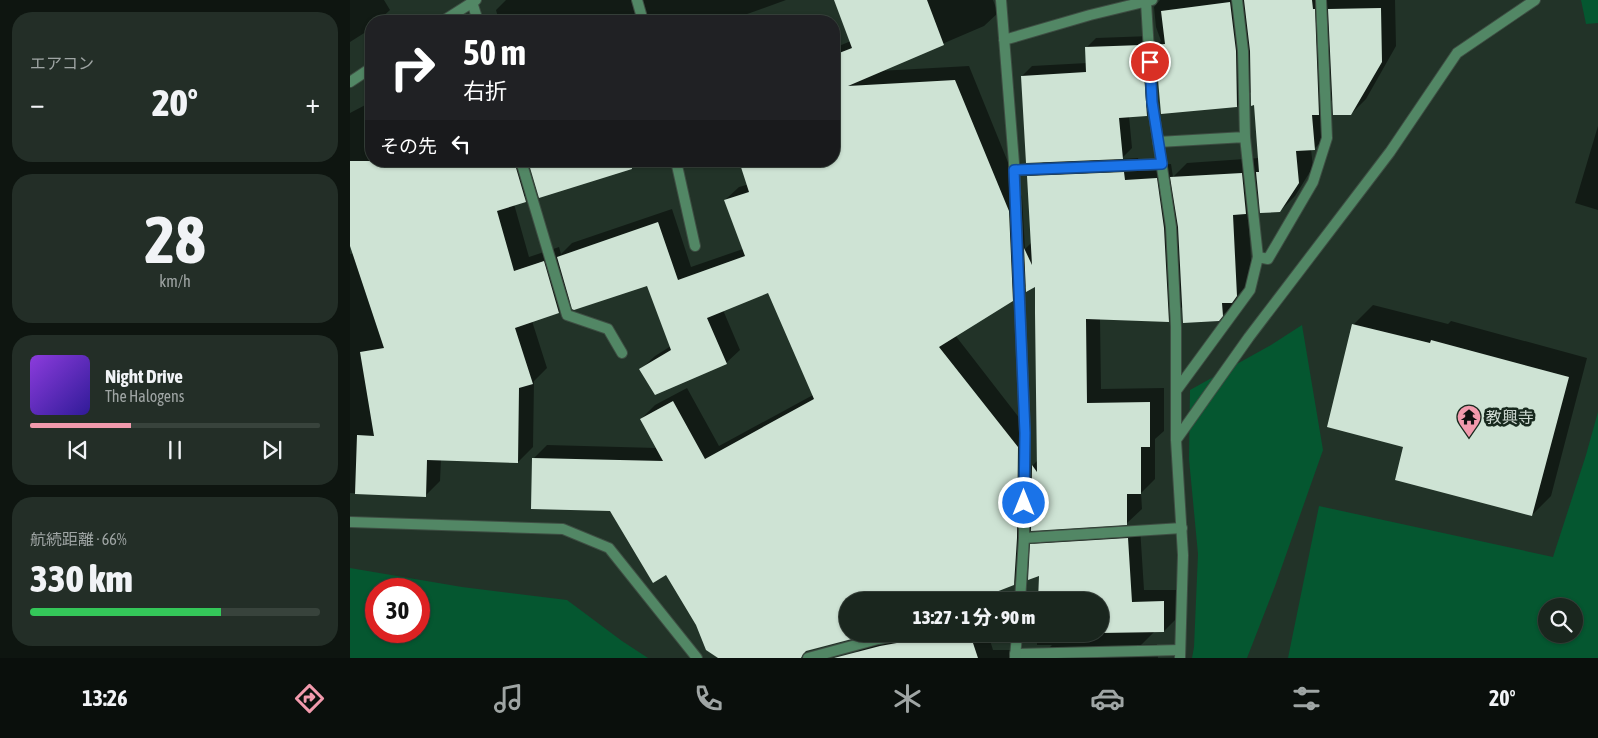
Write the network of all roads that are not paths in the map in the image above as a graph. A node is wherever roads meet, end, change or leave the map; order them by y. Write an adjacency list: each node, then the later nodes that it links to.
1 (637, 0): 10 (street)
2 (1002, 0): 11 (street)
3 (1237, 0): 14 (street)
4 (1321, 0): 21 (street)
5 (1535, 0): 24 (street)
6 (474, 1): 8 (street); 9 (street)
7 (1149, 1): 11 (street); 15 (street)
8 (452, 15)
9 (477, 15)
10 (641, 15)
11 (1004, 40): 19 (street)
12 (365, 72): 13 (street)
13 (350, 82)
14 (1245, 136): 15 (street); 21 (street)
15 (1158, 142): 16 (street)
16 (1162, 164): 19 (street); 23 (street)
17 (523, 167): 22 (street)
18 (677, 167): 20 (street)
19 (1014, 170): 27 (street)
20 (695, 246)
21 (1258, 257): 23 (street)
22 (622, 353)
23 (1176, 391): 24 (street)
24 (1176, 440): 26 (street)
25 (350, 522): 33 (street)
26 (1182, 528): 27 (street); 31 (street)
27 (1024, 538): 28 (street)
28 (1021, 592)
29 (870, 642): 34 (street)
30 (1016, 642): 32 (street)
31 (1180, 654): 32 (street)
32 (1015, 656)
33 (697, 658)
34 (808, 658)

